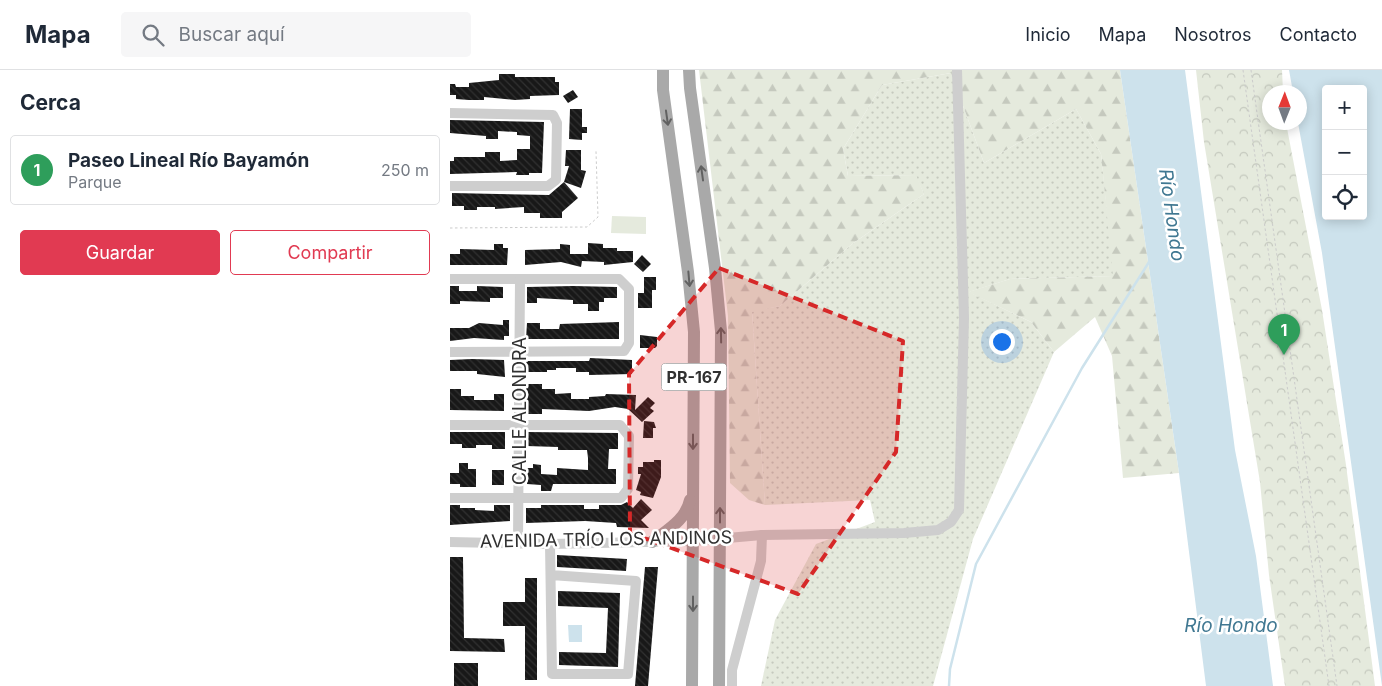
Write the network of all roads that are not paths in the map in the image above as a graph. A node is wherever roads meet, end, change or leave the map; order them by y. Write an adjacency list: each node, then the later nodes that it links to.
1 (663, 70): 12 (main road, PR-167, one-way to 12)
2 (690, 70): 16 (main road, PR-167, one-way to 2)
3 (957, 70): 15 (street, AVENIDA TRÍO LOS ANDINOS)
4 (450, 113): 5 (street)
5 (450, 186)
6 (450, 279): 7 (street)
7 (520, 279): 9 (street, CALLE ALONDRA); 9 (street)
8 (450, 352): 9 (street)
9 (519, 352): 11 (street, CALLE ALONDRA)
10 (450, 424): 11 (street)
11 (519, 424): 14 (street, CALLE ALONDRA); 14 (street)
12 (693, 483): 17 (main road, PR-167); 20 (main road)
13 (450, 498): 14 (street)
14 (518, 498): 19 (street, CALLE ALONDRA)
15 (762, 535): 16 (street, AVENIDA TRÍO LOS ANDINOS); 25 (street)
16 (720, 537): 17 (street, AVENIDA TRÍO LOS ANDINOS); 24 (main road, PR-167)
17 (693, 540): 20 (street, AVENIDA TRÍO LOS ANDINOS); 23 (main road, PR-167, one-way to 23)
18 (450, 542): 19 (street, AVENIDA TRÍO LOS ANDINOS)
19 (518, 542): 21 (street, AVENIDA TRÍO LOS ANDINOS)
20 (652, 542): 21 (street, AVENIDA TRÍO LOS ANDINOS)
21 (550, 544): 22 (street)
22 (551, 575): 22 (street)
23 (692, 686)
24 (719, 686)
25 (732, 686)

